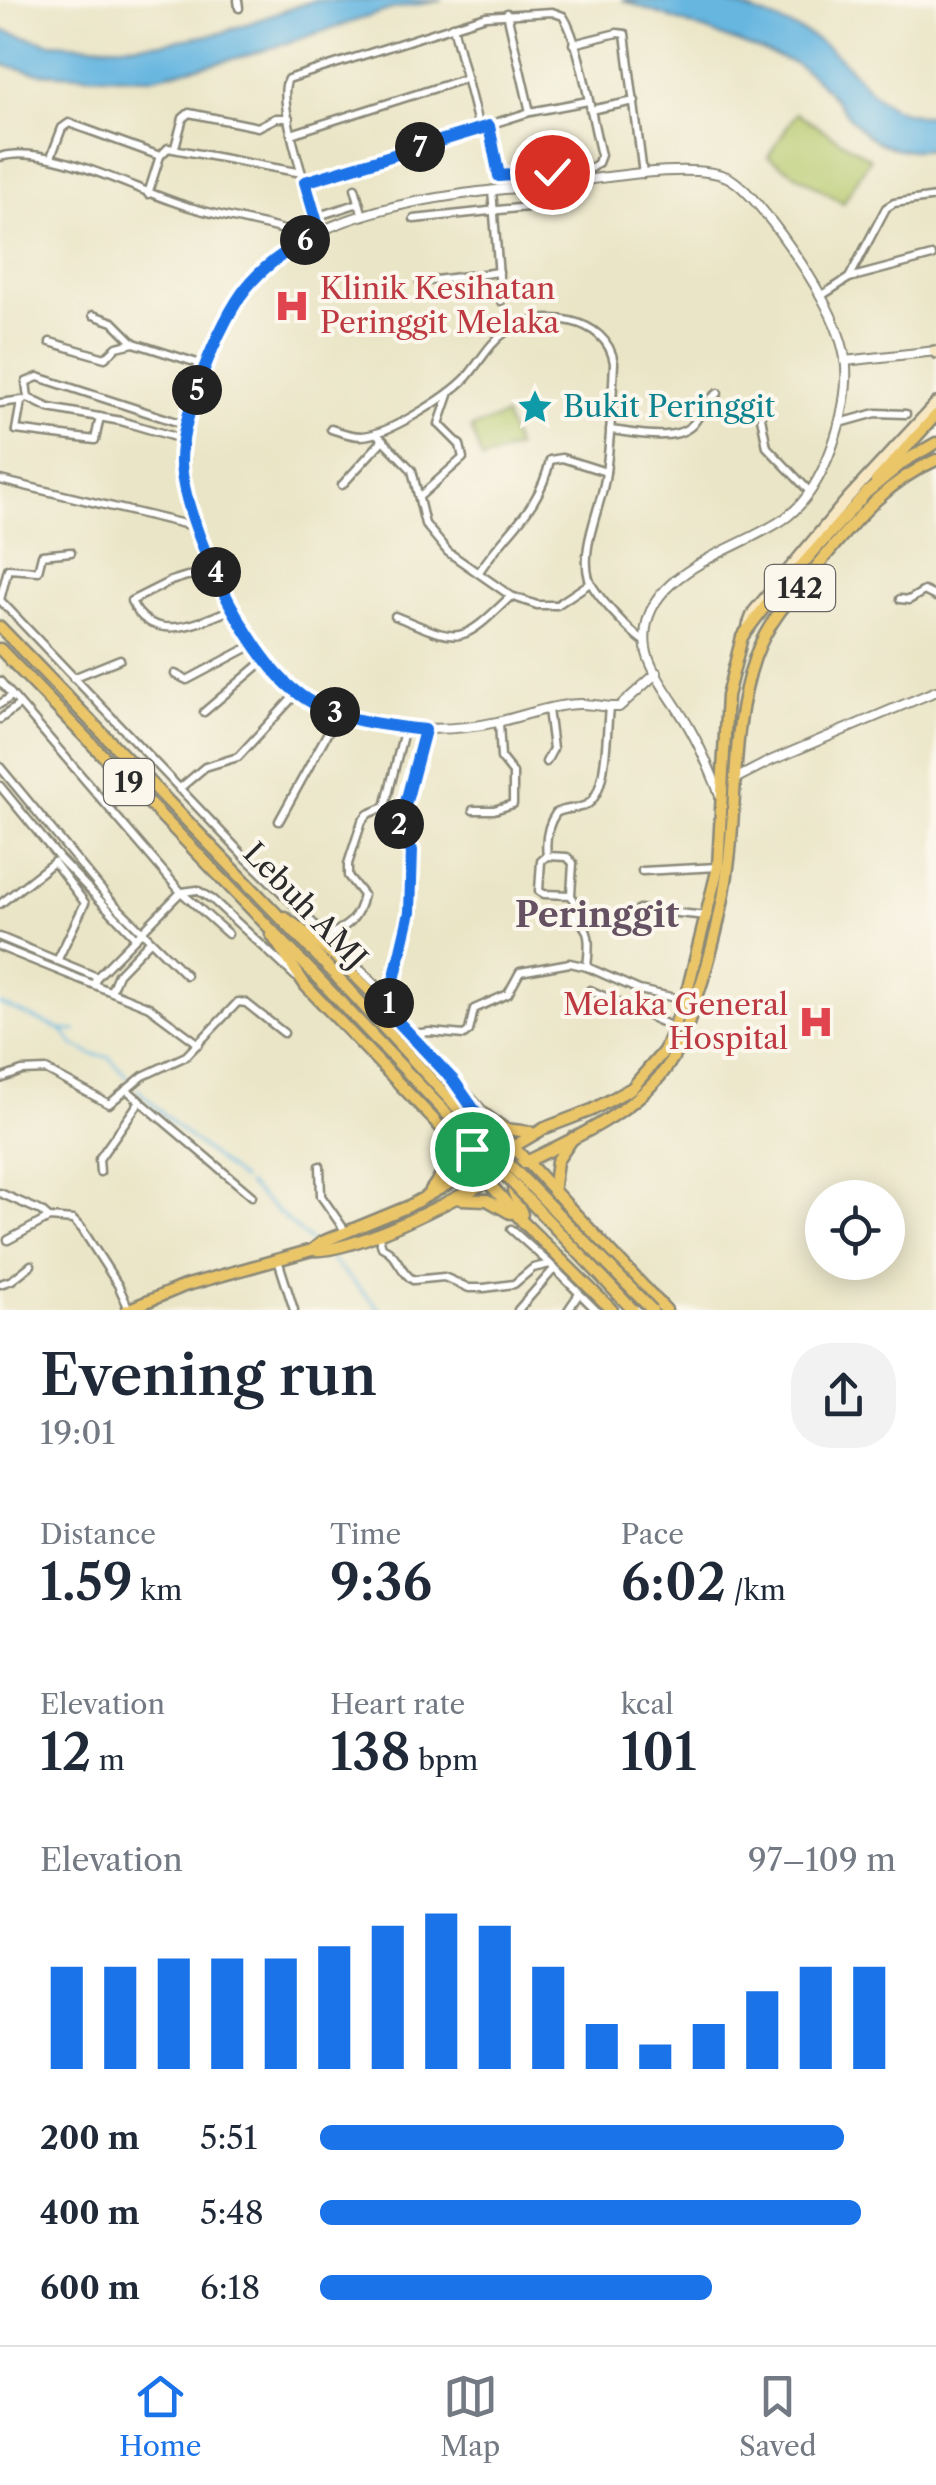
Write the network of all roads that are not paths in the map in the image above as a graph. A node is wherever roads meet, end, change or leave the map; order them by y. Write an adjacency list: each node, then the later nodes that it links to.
1 (507, 13): 2 (street); 3 (street); 8 (street)
2 (454, 26): 4 (street); 9 (street)
3 (574, 44): 5 (street); 6 (street)
4 (467, 78): 11 (street); 12 (street)
5 (588, 101): 7 (street); 8 (street)
6 (635, 101): 7 (street); 18 (street)
7 (590, 110): 10 (street)
8 (530, 112): 10 (street)
9 (289, 118): 12 (street); 13 (street)
10 (489, 126): 11 (street)
11 (479, 128): 19 (street)
12 (291, 134): 17 (street)
13 (175, 147): 14 (street); 17 (street)
14 (160, 156): 15 (street); 22 (street)
15 (51, 157): 16 (street); 22 (street)
16 (0, 158)
17 (302, 173): 19 (street)
18 (643, 175): 21 (street); 36 (street)
19 (305, 182): 28 (street)
20 (355, 188): 24 (street)
21 (492, 190): 26 (street); 27 (street)
22 (148, 194): 31 (street)
23 (936, 197): 34 (street)
24 (359, 203): 27 (street); 28 (street)
25 (527, 207): 26 (street)
26 (493, 210): 29 (street); 33 (street)
27 (362, 216): 30 (street)
28 (315, 217): 30 (street)
29 (414, 219)
30 (320, 233): 31 (street)
31 (306, 239): 43 (street)
32 (932, 256): 34 (street)
33 (499, 272): 35 (street); 37 (street)
34 (849, 278): 36 (street)
35 (420, 282)
36 (821, 296): 42 (street)
37 (501, 301)
38 (93, 315): 40 (street)
39 (50, 342): 40 (street)
40 (134, 343): 43 (street)
41 (935, 352): 42 (street)
42 (845, 362): 53 (street)
43 (207, 366): 54 (street)
44 (451, 391): 56 (street); 57 (street); 67 (street)
45 (718, 393): 56 (street)
46 (24, 400): 47 (street); 52 (street); 52 (street); 54 (street)
47 (0, 403)
48 (936, 403): 79 (main road, 142)
49 (743, 411): 65 (street)
50 (906, 414): 53 (street)
51 (936, 415): 66 (main road, 142)
52 (100, 418): 58 (street)
53 (840, 422): 65 (street)
54 (186, 425): 58 (street)
55 (331, 429): 57 (street)
56 (610, 430): 62 (street)
57 (376, 433): 59 (street)
58 (182, 439): 68 (street)
59 (384, 440): 64 (street); 67 (street)
60 (936, 443): 66 (main road)
61 (936, 460): 105 (main road, 142)
62 (606, 472): 70 (street); 72 (street)
63 (0, 480): 68 (street)
64 (342, 485)
65 (810, 492): 80 (street)
66 (866, 493): 79 (main road, 142)
67 (418, 498): 70 (street)
68 (198, 527): 71 (street)
69 (71, 552): 82 (street)
70 (479, 572): 73 (street)
71 (216, 574): 76 (street); 76 (street)
72 (590, 584): 73 (street); 80 (street)
73 (511, 596): 77 (street)
74 (936, 597): 75 (street)
75 (900, 598)
76 (232, 609): 81 (street)
77 (394, 616)
78 (0, 627): 85 (main road, Lebuh AMJ / 19)
79 (742, 637): 111 (main road, 142)
80 (645, 642): 87 (street)
81 (253, 645): 86 (street); 88 (street)
82 (45, 648): 85 (street); 89 (street)
83 (0, 650): 129 (main road, Lebuh AMJ / 19)
84 (120, 659): 89 (street)
85 (32, 660): 122 (main road, Lebuh AMJ / 19)
86 (265, 660): 92 (street); 98 (street)
87 (657, 673): 96 (street); 111 (street)
88 (175, 674)
89 (73, 678): 110 (street)
90 (1, 685): 93 (street)
91 (936, 691): 107 (street)
92 (297, 693): 99 (street); 110 (street)
93 (12, 696): 94 (street); 95 (street)
94 (0, 704)
95 (19, 705): 100 (street); 124 (street)
96 (609, 708): 97 (street); 118 (street)
97 (548, 709): 101 (street); 104 (street)
98 (204, 712)
99 (338, 714): 102 (street); 115 (street)
100 (0, 719)
101 (499, 722): 103 (street); 114 (street)
102 (405, 728): 103 (street); 135 (street)
103 (425, 730): 145 (street)
104 (546, 762)
105 (736, 764): 107 (street); 108 (main road, 142)
106 (0, 767): 116 (street)
107 (753, 770): 108 (street)
108 (735, 780): 157 (main road, 142)
109 (0, 786): 112 (street)
110 (179, 789): 119 (street)
111 (720, 795): 121 (main road, 142)
112 (9, 797): 113 (street); 117 (street)
113 (0, 804)
114 (473, 810)
115 (279, 821)
116 (50, 830): 117 (street); 132 (street)
117 (42, 836): 120 (street)
118 (547, 856): 125 (street); 125 (street)
119 (245, 857): 122 (street); 135 (street)
120 (56, 860): 126 (street); 132 (street); 137 (street)
121 (718, 866): 123 (street); 130 (main road, 142)
122 (234, 868): 128 (main road, Lebuh AMJ / 19)
123 (642, 871)
124 (181, 892): 131 (street); 132 (street); 141 (street)
125 (570, 895): 138 (street)
126 (0, 904)
127 (640, 909): 130 (street)
128 (275, 911): 135 (main road); 191 (main road, Lebuh AMJ / 19, bridge)
129 (259, 915): 141 (main road); 190 (main road, Lebuh AMJ / 19, bridge)
130 (707, 916): 144 (main road, 142)
131 (228, 934)
132 (138, 935): 134 (street); 140 (street)
133 (0, 937): 136 (street)
134 (150, 941): 139 (street); 143 (street)
135 (326, 943): 145 (main road)
136 (6, 946): 137 (street); 140 (street)
137 (57, 960): 140 (street)
138 (587, 967): 144 (street); 148 (street)
139 (186, 975)
140 (96, 981): 143 (street)
141 (306, 986): 155 (main road)
142 (590, 990): 146 (street)
143 (111, 991): 149 (street)
144 (685, 1000): 146 (main road, 142)
145 (389, 1004): 148 (main road)
146 (675, 1028): 156 (main road, 142)
147 (284, 1033): 149 (street)
148 (411, 1034): 151 (main road)
149 (199, 1044): 152 (street)
150 (0, 1079): 152 (street)
151 (453, 1080): 154 (main road); 155 (main road)
152 (127, 1090): 153 (street)
153 (140, 1101): 163 (street); 167 (street)
154 (482, 1113): 156 (main road); 159 (main road)
155 (435, 1121): 158 (main road)
156 (545, 1128): 159 (main road, 142)
157 (574, 1138): 160 (main road, 142); 166 (main road)
158 (453, 1141): 162 (main road); 168 (main road)
159 (512, 1146): 160 (main road); 162 (main road, 142)
160 (526, 1162): 164 (main road, 142); 166 (main road)
161 (320, 1166): 175 (street)
162 (476, 1168): 164 (main road); 168 (main road)
163 (100, 1172)
164 (488, 1181): 169 (main road); 172 (main road)
165 (0, 1193): 171 (street)
166 (553, 1193): 170 (main road)
167 (252, 1196)
168 (425, 1198): 175 (main road)
169 (453, 1200): 172 (main road); 176 (main road)
170 (563, 1204): 174 (main road); 192 (main road)
171 (49, 1218): 177 (street); 185 (street)
172 (523, 1222): 174 (main road)
173 (510, 1229): 181 (street)
174 (533, 1232): 189 (main road)
175 (347, 1233): 178 (main road)
176 (378, 1233): 178 (main road); 181 (street)
177 (8, 1240)
178 (312, 1250): 179 (main road)
179 (278, 1260): 185 (main road); 186 (street)
180 (31, 1265): 182 (street)
181 (552, 1267): 183 (street); 187 (street)
182 (0, 1284)
183 (579, 1294): 184 (street); 188 (street)
184 (595, 1309)
185 (128, 1310)
186 (294, 1310)
187 (518, 1310)
188 (568, 1310)
189 (612, 1310)
190 (633, 1310)
191 (652, 1310)
192 (666, 1310)

